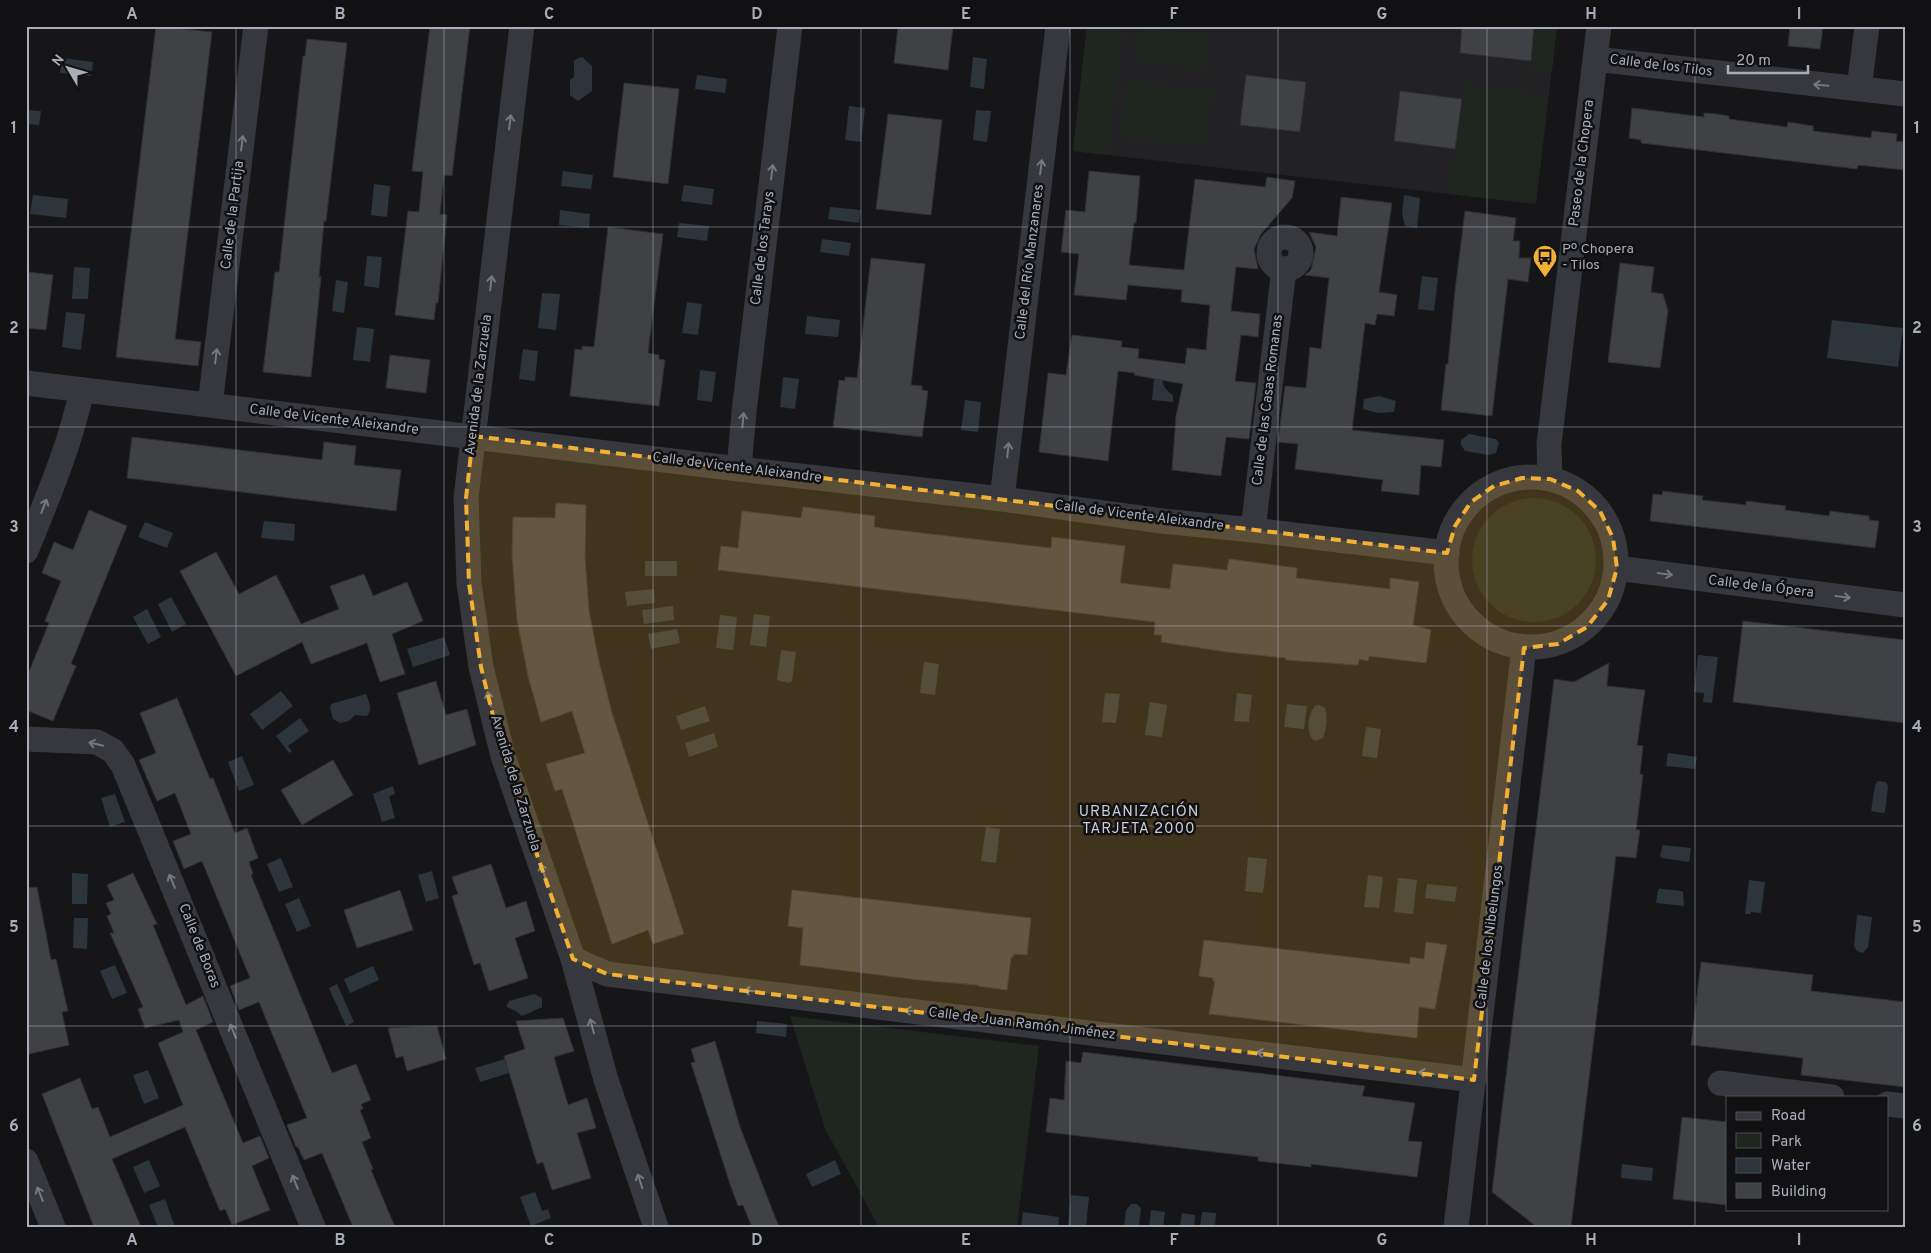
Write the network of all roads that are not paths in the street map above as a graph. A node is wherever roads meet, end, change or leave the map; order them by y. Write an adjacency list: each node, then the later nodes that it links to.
1 (256, 26): 13 (street, Calle de la Partija, one-way to 1)
2 (522, 26): 14 (street, Avenida de la Zarzuela, one-way to 2)
3 (790, 26): 15 (street, Calle de los Tarays, one-way to 3)
4 (1058, 26): 17 (street, Calle del Río Manzanares, one-way to 4)
5 (1599, 26): 7 (street, Paseo de la Chopera)
6 (1867, 26): 8 (street)
7 (1595, 59): 8 (street, Calle de los Tilos, one-way to 7); 16 (street, Paseo de la Chopera)
8 (1859, 89): 9 (street, Calle de los Tilos)
9 (1905, 94)
10 (1284, 269): 18 (street, Calle de las Casas Romanas)
11 (26, 383): 12 (street, Calle de Vicente Aleixandre)
12 (82, 390): 13 (street, Calle de Vicente Aleixandre); 19 (street, one-way to 12)
13 (210, 405): 14 (street, Calle de Vicente Aleixandre)
14 (472, 436): 15 (street, Calle de Vicente Aleixandre); 25 (street, Avenida de la Zarzuela, one-way to 14)
15 (739, 469): 17 (street, Calle de Vicente Aleixandre)
16 (1550, 479): 20 (street); 21 (street)
17 (1002, 499): 18 (street, Calle de Vicente Aleixandre)
18 (1253, 530): 20 (street, Calle de Vicente Aleixandre)
19 (26, 551)
20 (1447, 553): 23 (street)
21 (1617, 568): 22 (street, Calle de la Ópera, one-way to 22); 23 (street)
22 (1905, 605)
23 (1524, 648): 26 (street, Calle de los Nibelungos)
24 (26, 739): 33 (street, Calle de Boras, one-way to 24)
25 (573, 959): 26 (street, Calle de Juan Ramón Jiménez, one-way to 25); 34 (street, Avenida de la Zarzuela, one-way to 25)
26 (1474, 1080): 35 (street, Calle de los Nibelungos)
27 (1720, 1083): 28 (street)
28 (1824, 1096)
29 (1888, 1104): 30 (street)
30 (1905, 1106)
31 (26, 1161): 32 (street, one-way to 31)
32 (53, 1227)
33 (313, 1227)
34 (656, 1227)
35 (1456, 1227)

